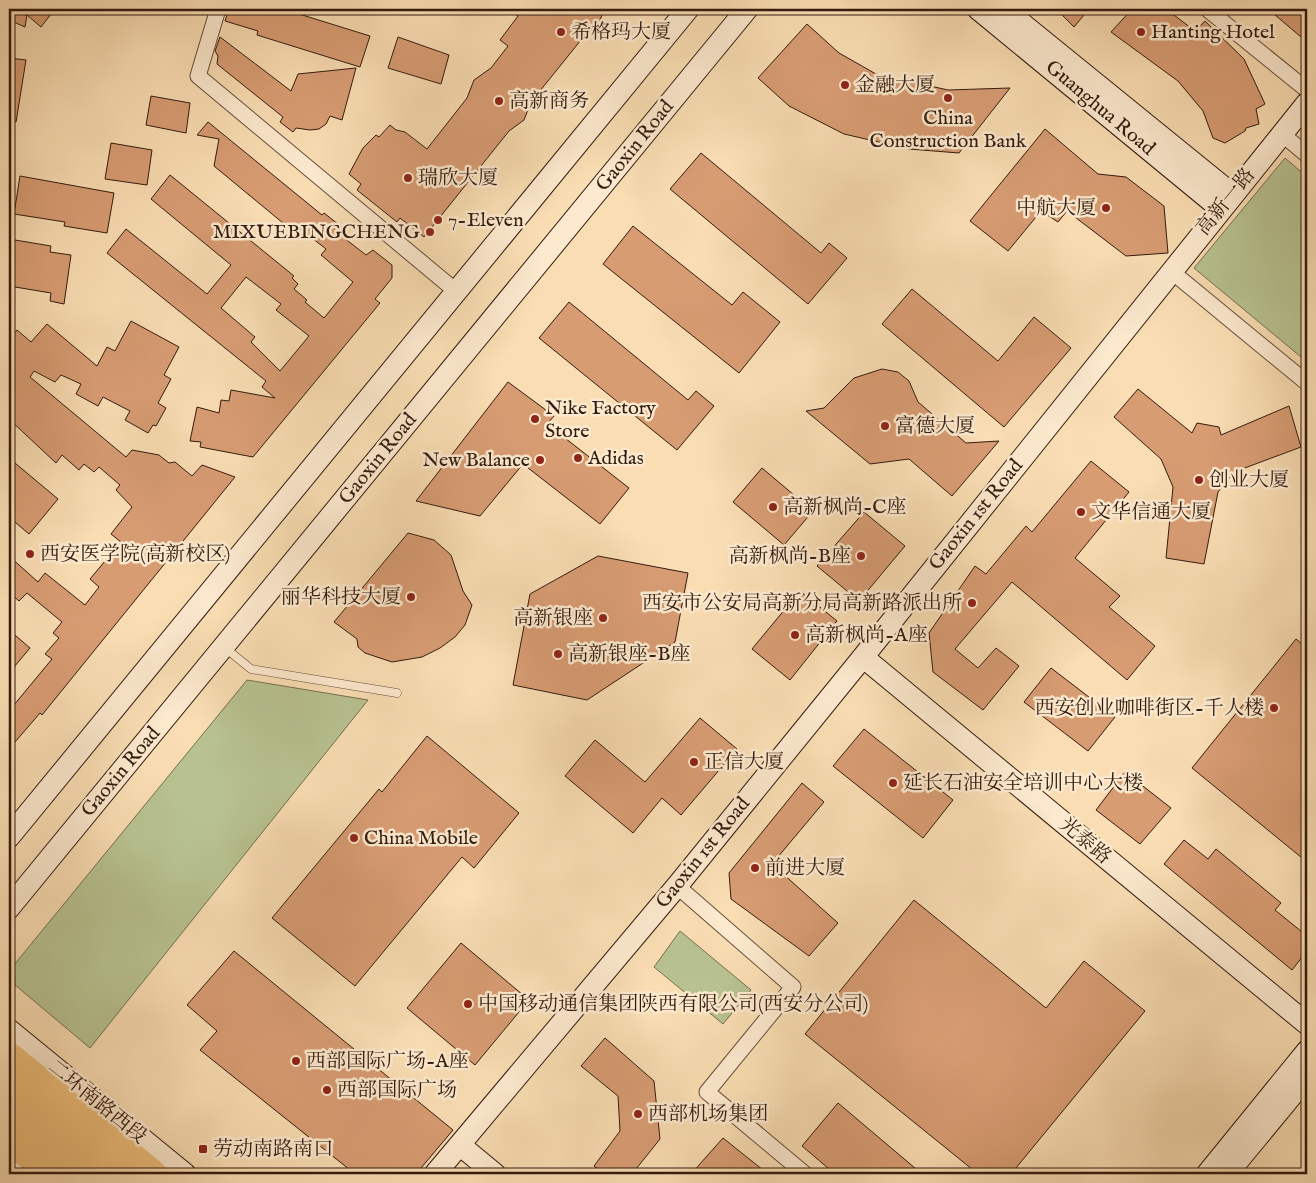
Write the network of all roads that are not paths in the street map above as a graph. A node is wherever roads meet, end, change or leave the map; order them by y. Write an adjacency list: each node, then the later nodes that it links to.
1 (218, 9): 13 (street)
2 (688, 9): 13 (street)
3 (747, 9): 15 (street, Gaoxin Road)
4 (978, 9): 11 (street, Guanghua Road)
5 (1004, 9): 11 (street, Guanghua Road)
6 (1207, 9): 7 (street)
7 (1307, 90)
8 (1307, 103): 9 (street)
9 (1282, 134): 10 (street); 11 (street, 高新一路)
10 (1307, 155)
11 (1227, 202): 12 (street, 高新一路)
12 (1171, 271): 14 (street); 16 (street, Gaoxin 1st Road)
13 (457, 292): 18 (street)
14 (1307, 383)
15 (224, 647): 17 (lane); 20 (street, Gaoxin Road)
16 (863, 658): 19 (street, Gaoxin 1st Road); 21 (street, 光泰路)
17 (397, 693)
18 (9, 837)
19 (677, 886): 29 (street, Gaoxin 1st Road); 39 (street)
20 (9, 908)
21 (1307, 1024)
22 (9, 1030): 36 (street, 二环南路西段)
23 (1307, 1051): 40 (street)
24 (9, 1056): 35 (highway)
25 (1307, 1077): 41 (street)
26 (9, 1083): 34 (highway)
27 (9, 1110): 33 (highway)
28 (9, 1145): 32 (highway)
29 (460, 1145): 37 (street, Gaoxin 1st Road); 38 (street)
30 (9, 1170): 31 (street)
31 (14, 1174)
32 (57, 1174)
33 (87, 1174)
34 (120, 1174)
35 (153, 1174)
36 (186, 1174)
37 (435, 1174)
38 (495, 1174)
39 (805, 1174)
40 (1207, 1174)
41 (1227, 1174)

